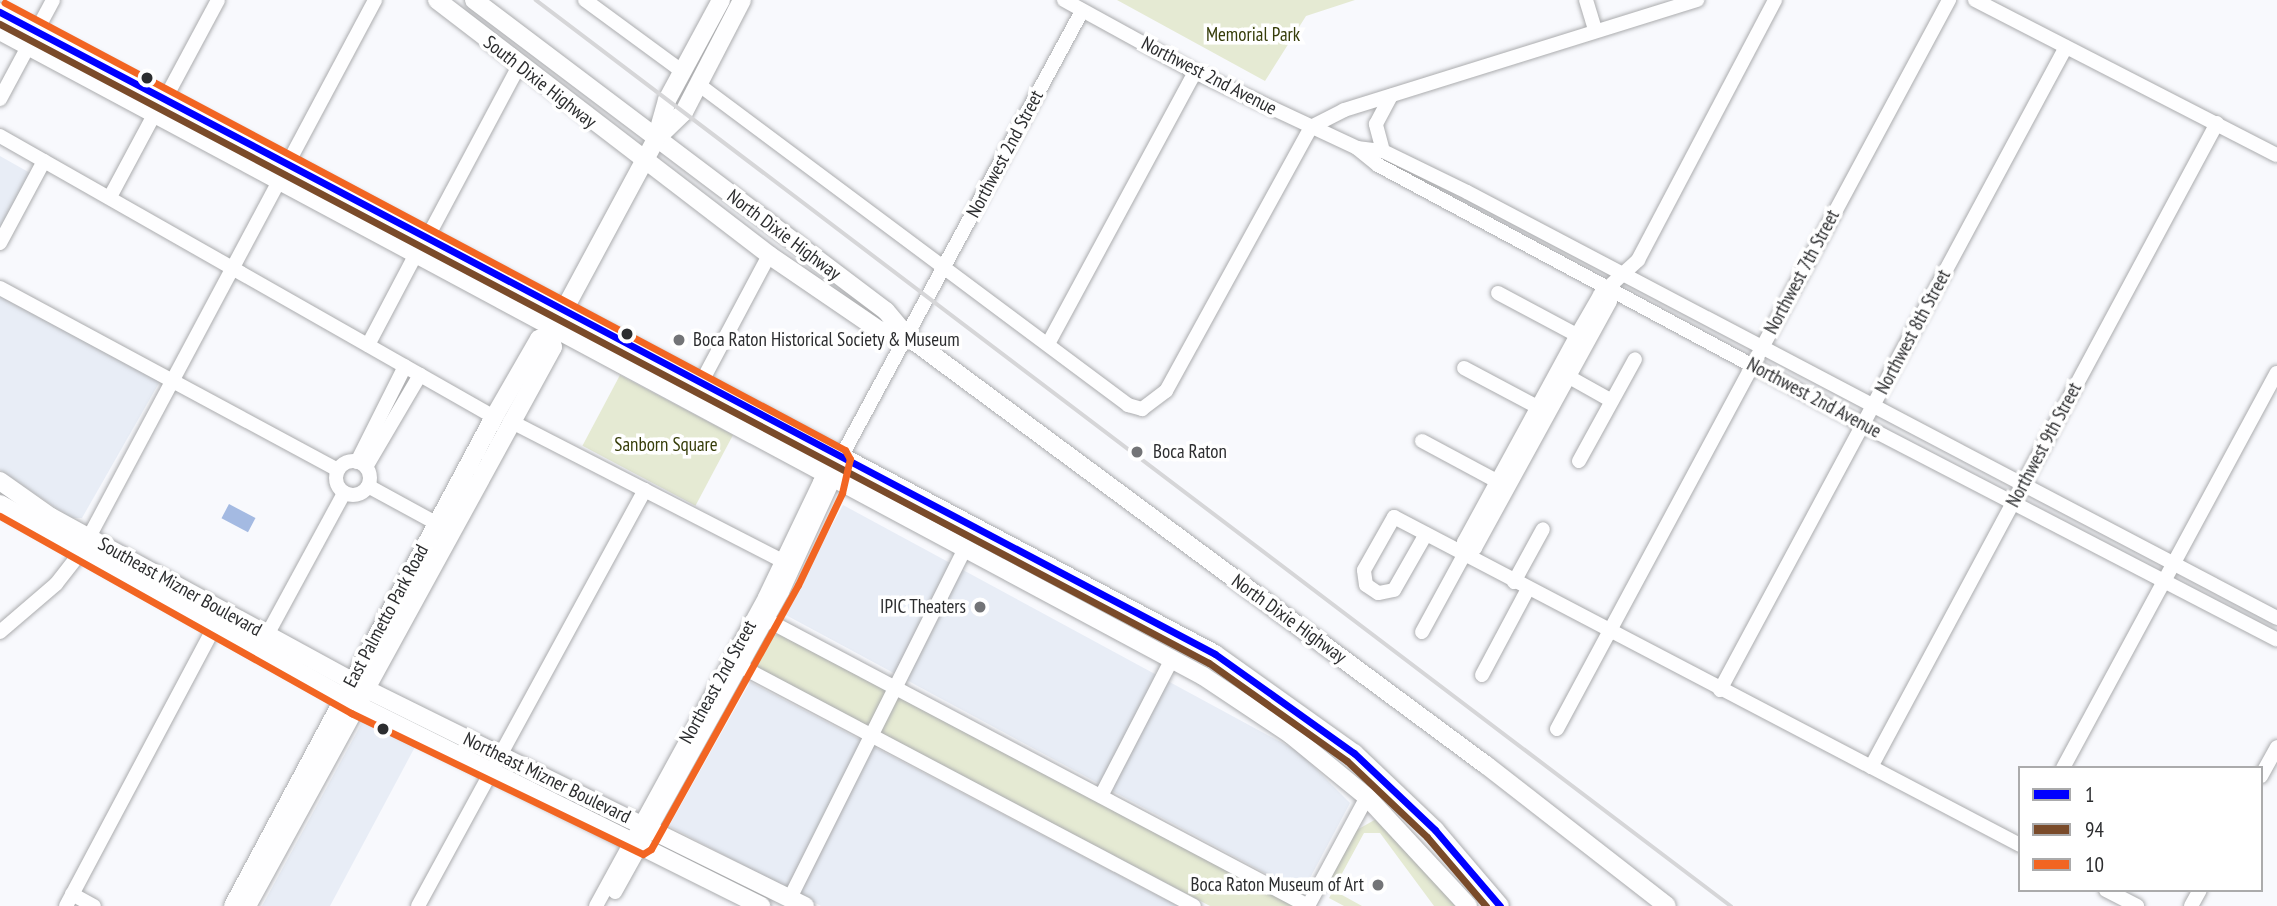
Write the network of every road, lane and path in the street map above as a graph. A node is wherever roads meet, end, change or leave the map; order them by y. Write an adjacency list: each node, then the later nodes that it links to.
1 (53, 0): 19 (street)
2 (218, 0): 27 (street)
3 (375, 0): 37 (street)
4 (437, 0): 21 (main road, South Dixie Highway)
5 (474, 0): 31 (main road, South Dixie Highway)
6 (585, 0): 22 (street)
7 (722, 0): 22 (main road)
8 (742, 0): 24 (main road)
9 (1064, 0): 15 (street, Northwest 2nd Avenue)
10 (1586, 0): 17 (street)
11 (1697, 0): 17 (street)
12 (1776, 0): 44 (street)
13 (1949, 0): 54 (street, Northwest 7th Street)
14 (1975, 0): 20 (street)
15 (1082, 10): 23 (street, Northwest 2nd Avenue); 42 (street, Northwest 2nd Street)
16 (0, 12): 19 (main road)
17 (1595, 30): 25 (street)
18 (0, 31): 19 (main road)
19 (32, 38): 26 (street); 27 (main road)
20 (2066, 47): 28 (street); 65 (street, Northwest 8th Street)
21 (519, 66): 36 (main road, South Dixie Highway); 40 (street)
22 (683, 72): 31 (main road)
23 (1195, 72): 29 (street, Northwest 2nd Avenue); 52 (street)
24 (698, 84): 31 (main road); 42 (street)
25 (1391, 96): 29 (street); 33 (street)
26 (0, 99)
27 (160, 106): 37 (main road); 37 (main road); 38 (street)
28 (2217, 123): 34 (street); 77 (street, Northwest 9th Street)
29 (1311, 127): 32 (street, Northwest 2nd Avenue); 52 (street)
30 (0, 136): 35 (street)
31 (656, 139): 36 (main road, East Palmetto Park Road); 50 (main road, North Dixie Highway)
32 (1357, 148): 33 (street, Northwest 2nd Avenue); 46 (street, Northwest 2nd Avenue)
33 (1383, 151): 44 (street, Northwest 2nd Avenue)
34 (2277, 155)
35 (44, 161): 38 (street); 39 (street)
36 (644, 162): 41 (main road, North Dixie Highway); 49 (main road, East Palmetto Park Road)
37 (283, 173): 40 (main road); 40 (main road); 43 (street)
38 (110, 197): 43 (street)
39 (0, 243)
40 (421, 247): 49 (main road); 53 (street)
41 (769, 255): 50 (main road, North Dixie Highway); 63 (street)
42 (944, 267): 48 (street, Northwest 2nd Street); 52 (street)
43 (232, 269): 53 (street); 62 (street)
44 (1626, 275): 46 (street); 54 (street, Northwest 2nd Avenue)
45 (0, 288): 62 (street)
46 (1613, 288): 51 (street); 56 (street, Northwest 2nd Avenue)
47 (1499, 293): 51 (street)
48 (928, 297): 50 (street, Northeast 2nd Street)
49 (556, 326): 63 (main road); 67 (main road, East Palmetto Park Road); 74 (main road)
50 (907, 336): 70 (street, Northeast 2nd Street); 138 (main road, North Dixie Highway)
51 (1583, 338): 60 (street)
52 (1048, 344)
53 (368, 345): 57 (street)
54 (1761, 347): 56 (street, Northwest 7th Street); 65 (street, Northwest 2nd Avenue)
55 (1635, 359): 64 (street)
56 (1752, 364): 68 (street, Northwest 2nd Avenue); 100 (street, Northwest 7th Street)
57 (405, 366): 61 (street); 72 (street)
58 (1464, 368): 66 (street)
59 (2277, 373): 89 (street)
60 (1563, 374): 64 (street); 66 (street)
61 (420, 375): 67 (street); 72 (street)
62 (173, 382): 73 (street); 86 (street)
63 (700, 385): 70 (main road)
64 (1612, 401): 71 (street)
65 (1872, 407): 68 (street, Northwest 8th Street); 77 (street, Northwest 2nd Avenue)
66 (1543, 410): 76 (street)
67 (502, 419): 79 (street); 83 (main road, East Palmetto Park Road); 109 (main road, East Palmetto Park Road)
68 (1863, 425): 81 (street, Northwest 2nd Avenue); 108 (street, Northwest 8th Street)
69 (1422, 441): 76 (street)
70 (839, 459): 74 (street, Northeast 2nd Street); 113 (main road)
71 (1579, 461)
72 (361, 464): 73 (street); 78 (street)
73 (338, 470): 80 (street)
74 (831, 477): 87 (main road); 90 (street, Northeast 2nd Street)
75 (0, 481): 86 (main road, Southeast Mizner Boulevard)
76 (1503, 485): 88 (street)
77 (2022, 485): 81 (street, Northwest 9th Street); 89 (street, Northwest 2nd Avenue)
78 (368, 486): 80 (street); 83 (street)
79 (645, 490): 90 (street); 115 (street)
80 (344, 492): 101 (street)
81 (2012, 503): 92 (street, Northwest 2nd Avenue); 117 (street, Northwest 9th Street)
82 (0, 504): 86 (main road, Southeast Mizner Boulevard)
83 (436, 523): 109 (main road, East Palmetto Park Road)
84 (1543, 529): 91 (street)
85 (1426, 534): 85 (street); 88 (street)
86 (85, 545): 94 (main road, Southeast Mizner Boulevard); 98 (street)
87 (964, 550): 104 (main road); 107 (street)
88 (1464, 555): 91 (street); 99 (street)
89 (2174, 564): 92 (street); 95 (street, Northwest 2nd Avenue)
90 (789, 565): 96 (street, Northeast 2nd Street); 97 (street, Northeast 2nd Street)
91 (1514, 582): 93 (street)
92 (2165, 582): 102 (street, Northwest 2nd Avenue); 116 (street)
93 (1528, 589): 100 (street); 106 (street)
94 (219, 617): 101 (main road, Southeast Mizner Boulevard); 109 (main road, Southeast Mizner Boulevard); 125 (street)
95 (2277, 618)
96 (768, 620): 97 (street); 105 (street, Northeast 2nd Street); 107 (street)
97 (752, 622): 103 (street, Northeast 2nd Street)
98 (0, 632)
99 (1422, 632)
100 (1609, 633): 108 (street); 110 (street, Northwest 7th Street)
101 (267, 635): 109 (main road, Southeast Mizner Boulevard)
102 (2277, 640)
103 (734, 654): 105 (street); 122 (street, Northeast 2nd Street)
104 (1172, 659): 114 (main road); 119 (street)
105 (742, 667): 111 (street); 122 (street, Northeast 2nd Street)
106 (1482, 675)
107 (892, 686): 111 (street); 119 (street)
108 (1720, 690): 117 (street)
109 (353, 692): 115 (main road, Northeast Mizner Boulevard); 128 (main road, East Palmetto Park Road); 129 (main road, East Palmetto Park Road)
110 (1557, 729)
111 (871, 735): 126 (street); 134 (street)
112 (2277, 747): 118 (street)
113 (1354, 753): 114 (main road); 121 (main road)
114 (1317, 754): 120 (main road)
115 (495, 762): 122 (main road, Northeast Mizner Boulevard); 130 (street)
116 (2064, 766)
117 (1871, 767): 123 (street)
118 (2263, 772)
119 (1101, 796): 135 (street)
120 (1367, 797): 121 (main road); 135 (street); 136 (main road)
121 (1410, 804): 137 (main road)
122 (641, 835): 126 (main road, Northeast Mizner Boulevard); 131 (street, Northeast 2nd Street); 132 (street, Northeast 2nd Street); 133 (main road, Northeast Mizner Boulevard)
123 (2018, 844)
124 (2110, 892): 139 (street)
125 (69, 900): 127 (street)
126 (798, 902)
127 (94, 906)
128 (233, 906)
129 (247, 906)
130 (418, 906)
131 (596, 906)
132 (607, 906)
133 (762, 906)
134 (1194, 906)
135 (1308, 906)
136 (1468, 906)
137 (1500, 906)
138 (1667, 906)
139 (2137, 906)

